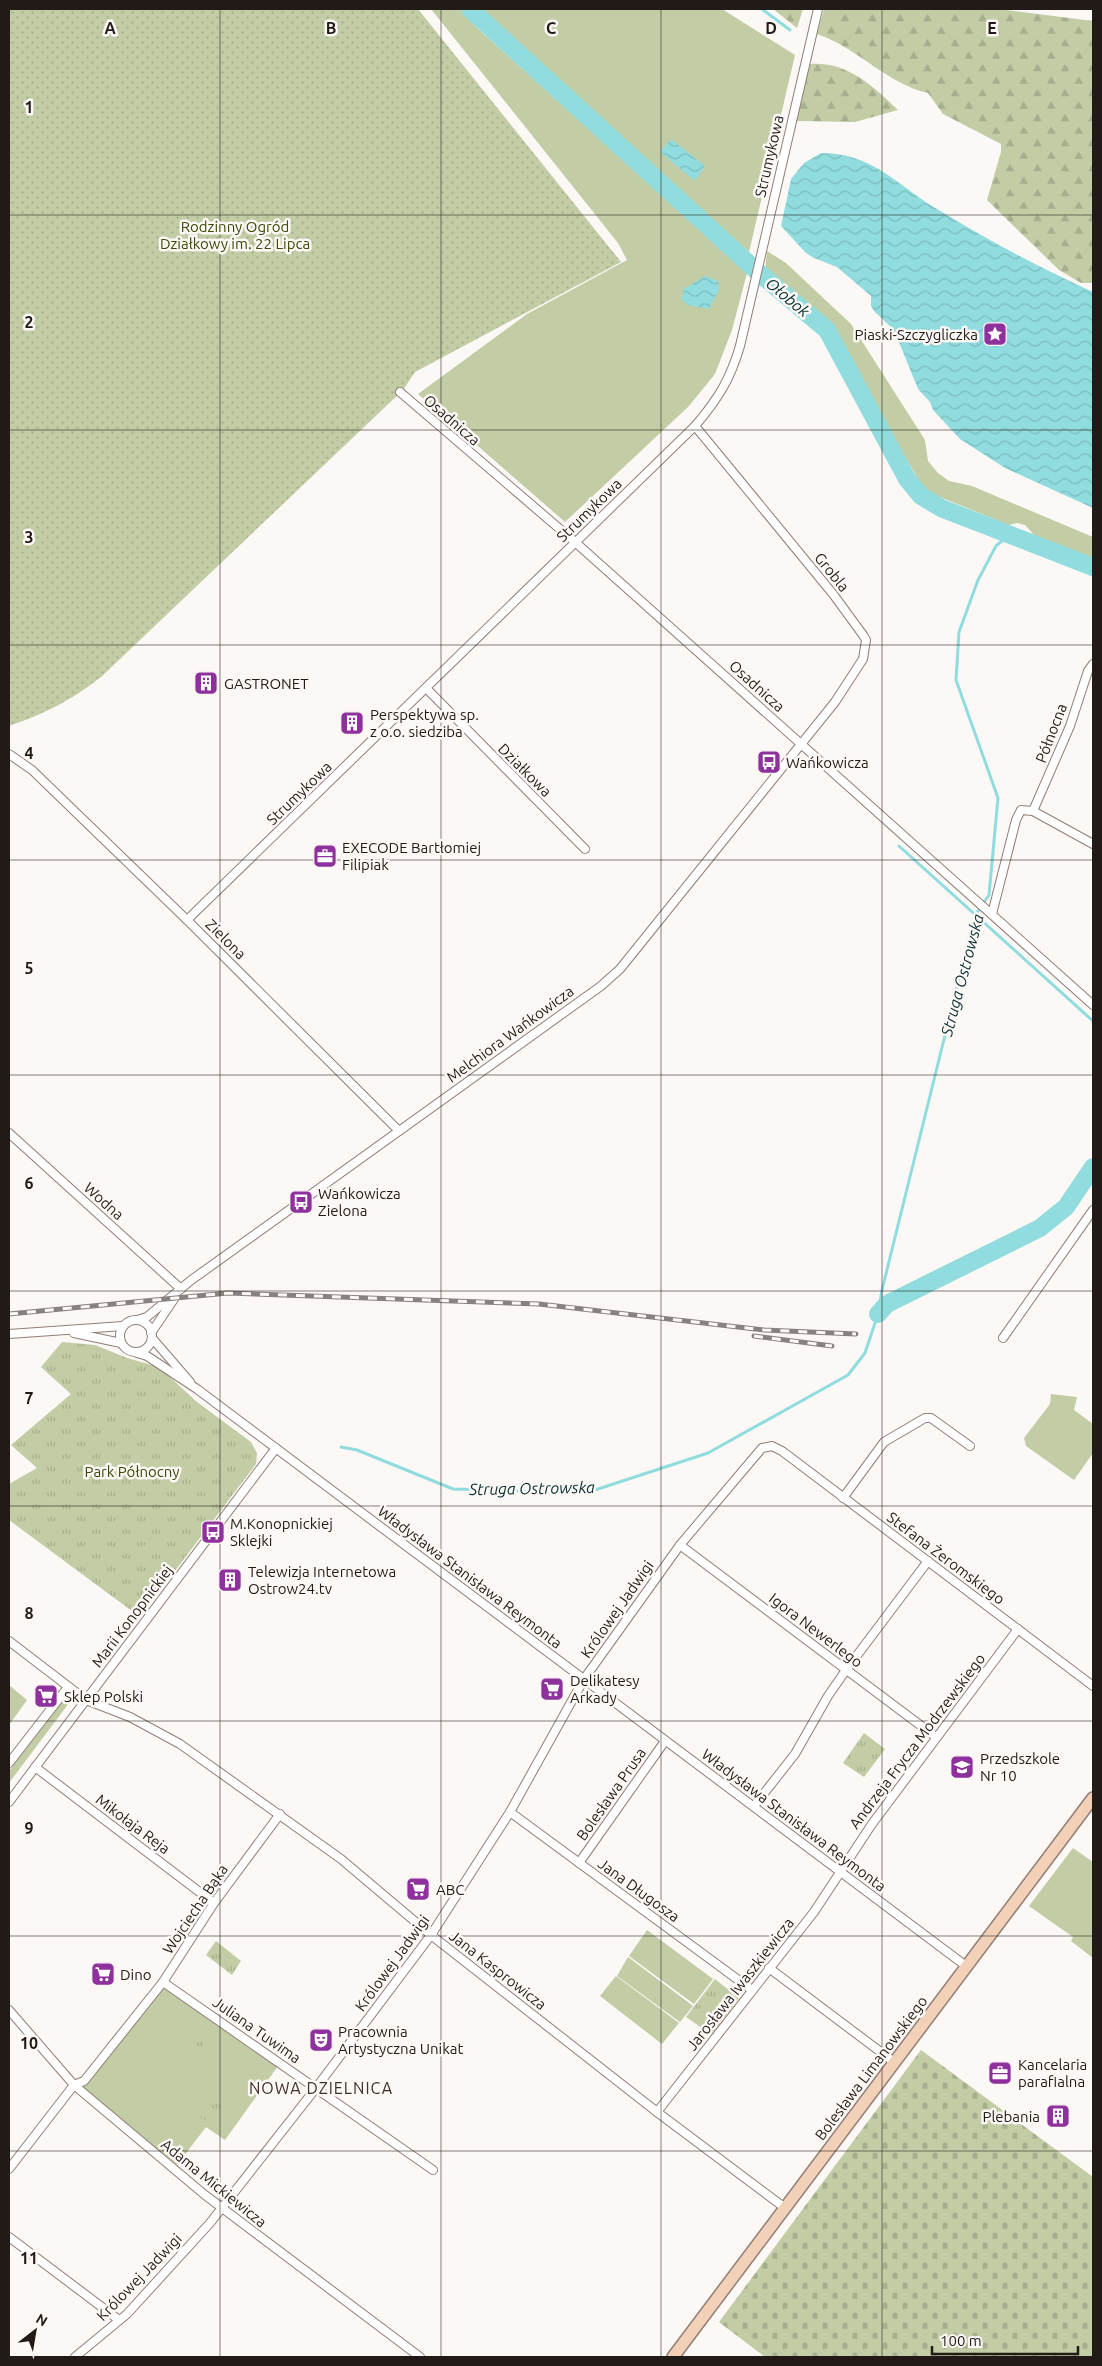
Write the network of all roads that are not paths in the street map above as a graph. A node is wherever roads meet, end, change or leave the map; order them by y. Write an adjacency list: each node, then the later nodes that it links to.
1 (818, 9): 3 (street, Strumykowa)
2 (400, 392): 4 (street, Osadnicza)
3 (695, 426): 4 (street, Strumykowa); 7 (street, Grobla)
4 (575, 542): 6 (street, Strumykowa); 7 (street, Osadnicza)
5 (1093, 664): 9 (street, Północna)
6 (426, 688): 11 (street, Działkowa); 13 (street, Strumykowa)
7 (801, 744): 12 (street, Osadnicza); 15 (street, Melchiora Wańkowicza)
8 (9, 754): 13 (street, Zielona)
9 (1033, 811): 10 (street); 12 (street)
10 (1093, 844)
11 (585, 849)
12 (992, 914): 14 (street, Osadnicza)
13 (187, 920): 15 (street, Zielona)
14 (1093, 1005)
15 (399, 1131): 18 (street, Melchiora Wańkowicza)
16 (9, 1133): 18 (street, Wodna)
17 (1093, 1210): 24 (street)
18 (181, 1289): 19 (street, Melchiora Wańkowicza); 23 (street, Melchiora Wańkowicza)
19 (137, 1320): 20 (street); 23 (street)
20 (124, 1326): 21 (street); 25 (street)
21 (65, 1332): 22 (street); 25 (street)
22 (9, 1334)
23 (152, 1336): 26 (street); 27 (street, Władysława Stanisława Reymonta)
24 (1003, 1338)
25 (121, 1343): 26 (street)
26 (137, 1353): 27 (street, Władysława Stanisława Reymonta)
27 (197, 1389): 29 (street, Władysława Stanisława Reymonta)
28 (970, 1446): 31 (street)
29 (276, 1448): 37 (street, Władysława Stanisława Reymonta); 40 (street, Marii Konopnickiej)
30 (782, 1451): 31 (street, Stefana Żeromskiego); 32 (street, Królowej Jadwigi)
31 (842, 1498): 33 (street, Stefana Żeromskiego)
32 (680, 1545): 36 (street, Igora Newerlego); 37 (street, Królowej Jadwigi)
33 (928, 1561): 34 (street, Stefana Żeromskiego); 36 (street)
34 (1018, 1629): 38 (street, Stefana Żeromskiego); 41 (street, Andrzeja Frycza Modrzewskiego)
35 (9, 1641): 39 (street, Jana Kasprowicza)
36 (846, 1670): 41 (street, Igora Newerlego); 47 (street)
37 (584, 1679): 42 (street, Władysława Stanisława Reymonta); 48 (street, Królowej Jadwigi)
38 (1093, 1686)
39 (68, 1687): 40 (street, Jana Kasprowicza); 43 (street)
40 (86, 1700): 44 (street, Marii Konopnickiej); 49 (street, Jana Kasprowicza)
41 (936, 1737): 51 (street, Andrzeja Frycza Modrzewskiego)
42 (665, 1741): 47 (street, Władysława Stanisława Reymonta); 50 (street, Bolesława Prusa)
43 (9, 1763)
44 (36, 1767): 46 (street, Marii Konopnickiej); 52 (street, Mikołaja Reja)
45 (1093, 1798): 54 (street, Bolesława Limanowskiego)
46 (9, 1800)
47 (754, 1806): 51 (street, Władysława Stanisława Reymonta)
48 (510, 1812): 50 (street, Jana Długosza); 53 (street, Królowej Jadwigi)
49 (280, 1814): 52 (street, Wojciecha Bąka); 53 (street, Jana Kasprowicza)
50 (579, 1863): 57 (street, Jana Długosza)
51 (839, 1870): 54 (street, Władysława Stanisława Reymonta); 55 (street, Jarosława Iwaszkiewicza)
52 (214, 1902): 56 (street, Wojciecha Bąka)
53 (431, 1935): 61 (street, Królowej Jadwigi); 62 (street, Jana Kasprowicza)
54 (966, 1966): 59 (street, Bolesława Limanowskiego)
55 (769, 1968): 57 (street, Jarosława Iwaszkiewicza); 59 (street)
56 (163, 1982): 60 (street, Wojciecha Bąka); 61 (street, Juliana Tuwima)
57 (752, 1990): 62 (street, Jarosława Iwaszkiewicza)
58 (9, 2010): 60 (street, Adama Mickiewicza)
59 (894, 2062): 65 (street, Bolesława Limanowskiego)
60 (74, 2085): 63 (street, Wojciecha Bąka); 66 (street, Adama Mickiewicza)
61 (316, 2088): 64 (street, Juliana Tuwima); 66 (street, Królowej Jadwigi)
62 (657, 2112): 65 (street, Jana Kasprowicza)
63 (9, 2169)
64 (433, 2170)
65 (785, 2208): 71 (street, Bolesława Limanowskiego)
66 (222, 2209): 68 (street, Królowej Jadwigi); 70 (street, Adama Mickiewicza)
67 (9, 2237): 68 (street)
68 (119, 2320): 69 (street, Królowej Jadwigi)
69 (75, 2357)
70 (420, 2357)
71 (673, 2357)

